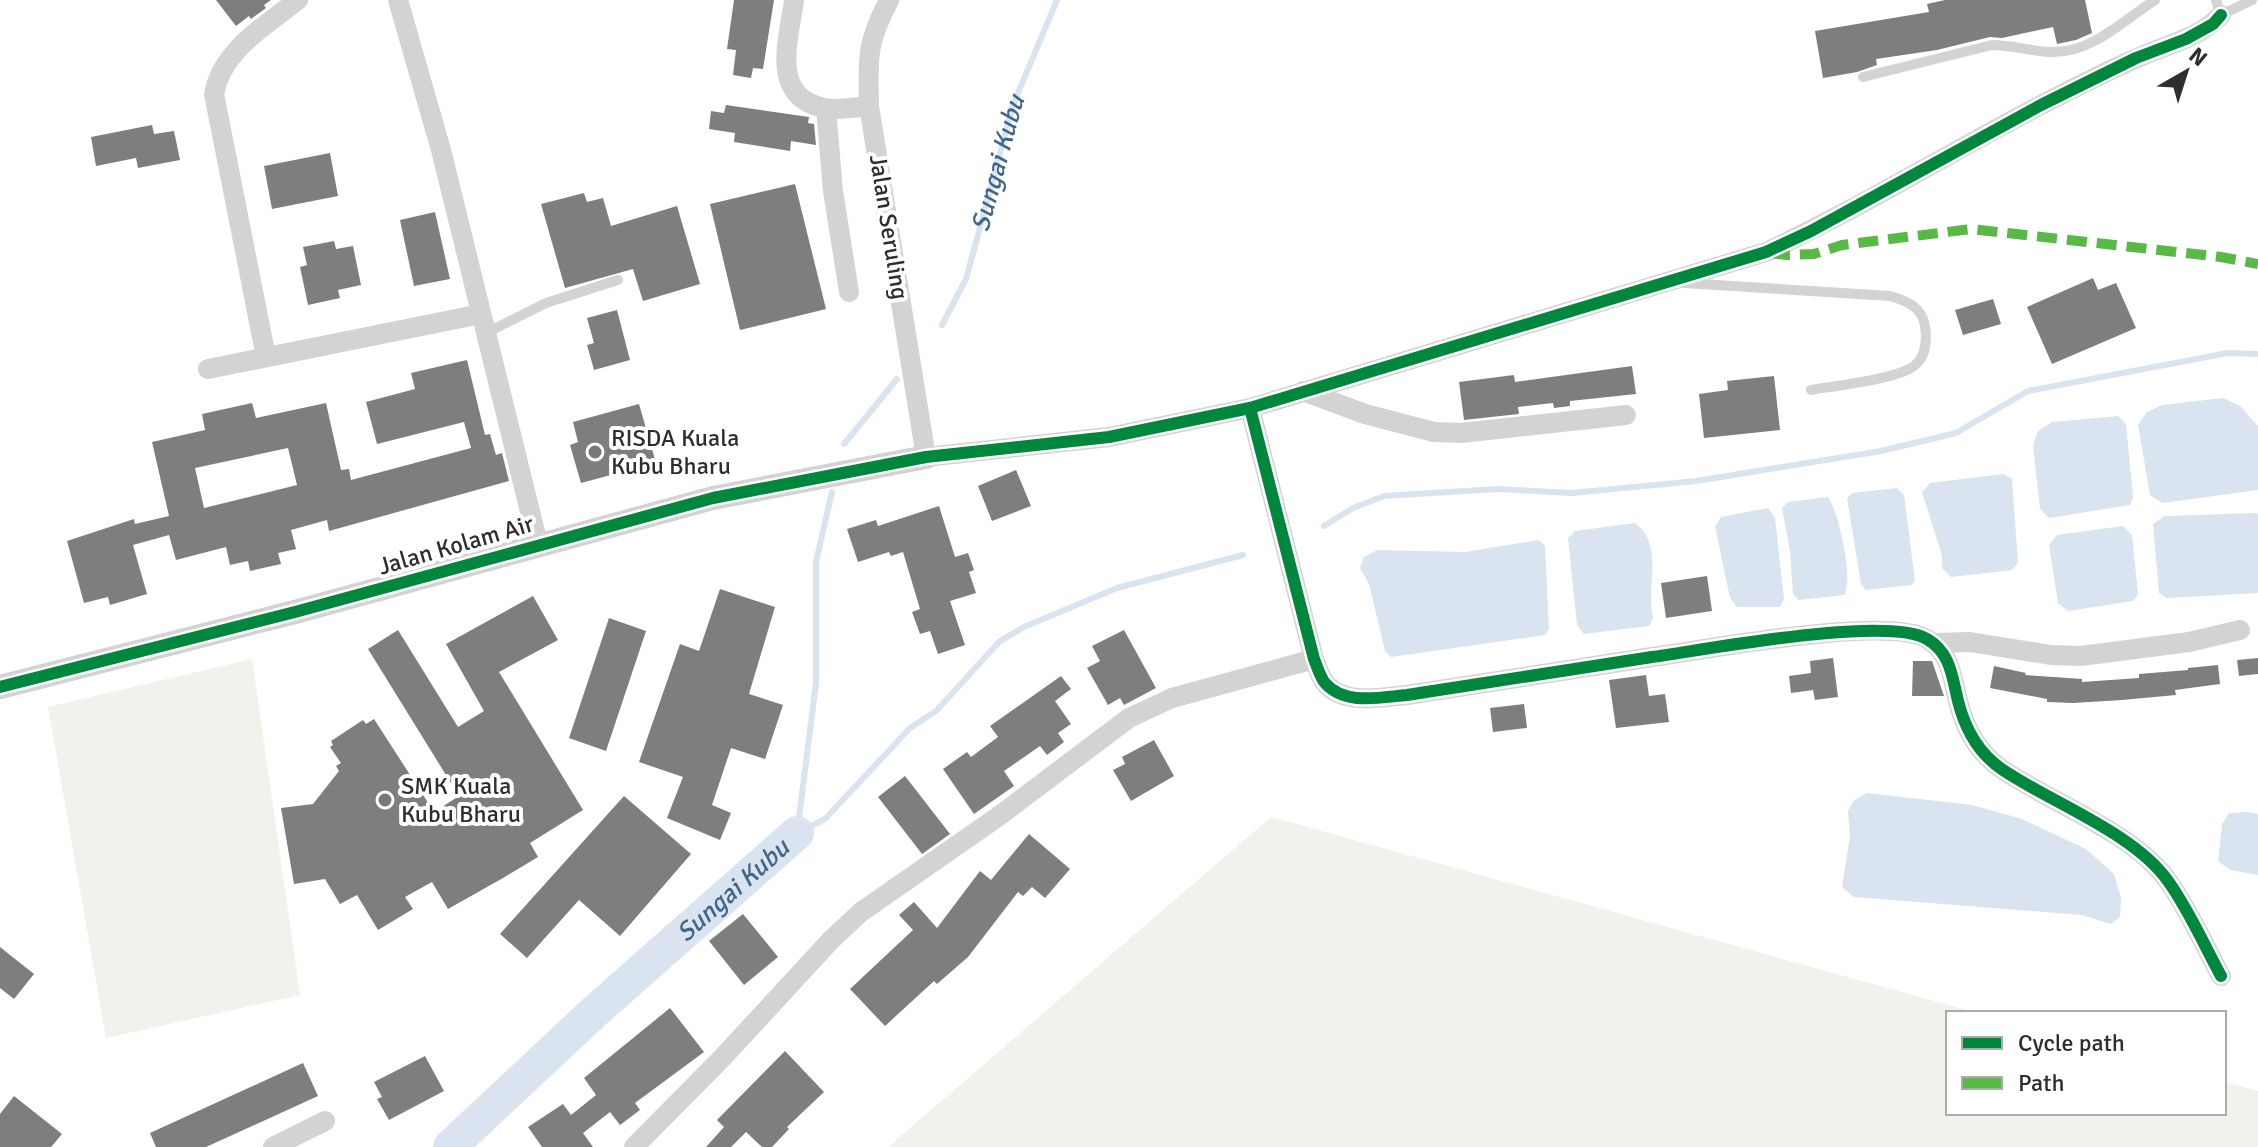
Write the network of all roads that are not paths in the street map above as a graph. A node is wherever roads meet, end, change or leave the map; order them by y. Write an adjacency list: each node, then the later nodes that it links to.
1 (298, 0): 15 (street)
2 (398, 0): 14 (street)
3 (794, 0): 10 (street)
4 (889, 0): 9 (street, Jalan Seruling)
5 (2155, 0): 8 (lane)
6 (2252, 0): 7 (lane)
7 (2219, 7): 12 (street)
8 (1863, 77)
9 (869, 106): 10 (street); 21 (street, Jalan Seruling)
10 (826, 109): 13 (street)
11 (618, 280): 14 (lane)
12 (1667, 282): 17 (lane); 18 (street)
13 (849, 292)
14 (483, 324): 15 (street); 22 (street)
15 (266, 357): 16 (street)
16 (208, 369)
17 (1811, 390)
18 (1303, 391): 19 (street); 20 (street)
19 (1250, 408): 21 (street); 25 (street)
20 (1626, 415)
21 (926, 457): 22 (street, Jalan Kolam Air)
22 (538, 544): 26 (street, Jalan Kolam Air)
23 (2240, 630): 24 (street)
24 (1933, 643): 25 (street); 27 (street)
25 (1314, 659): 30 (street)
26 (0, 687)
27 (2221, 976)
28 (325, 1121): 29 (street)
29 (273, 1147)
30 (634, 1147)

